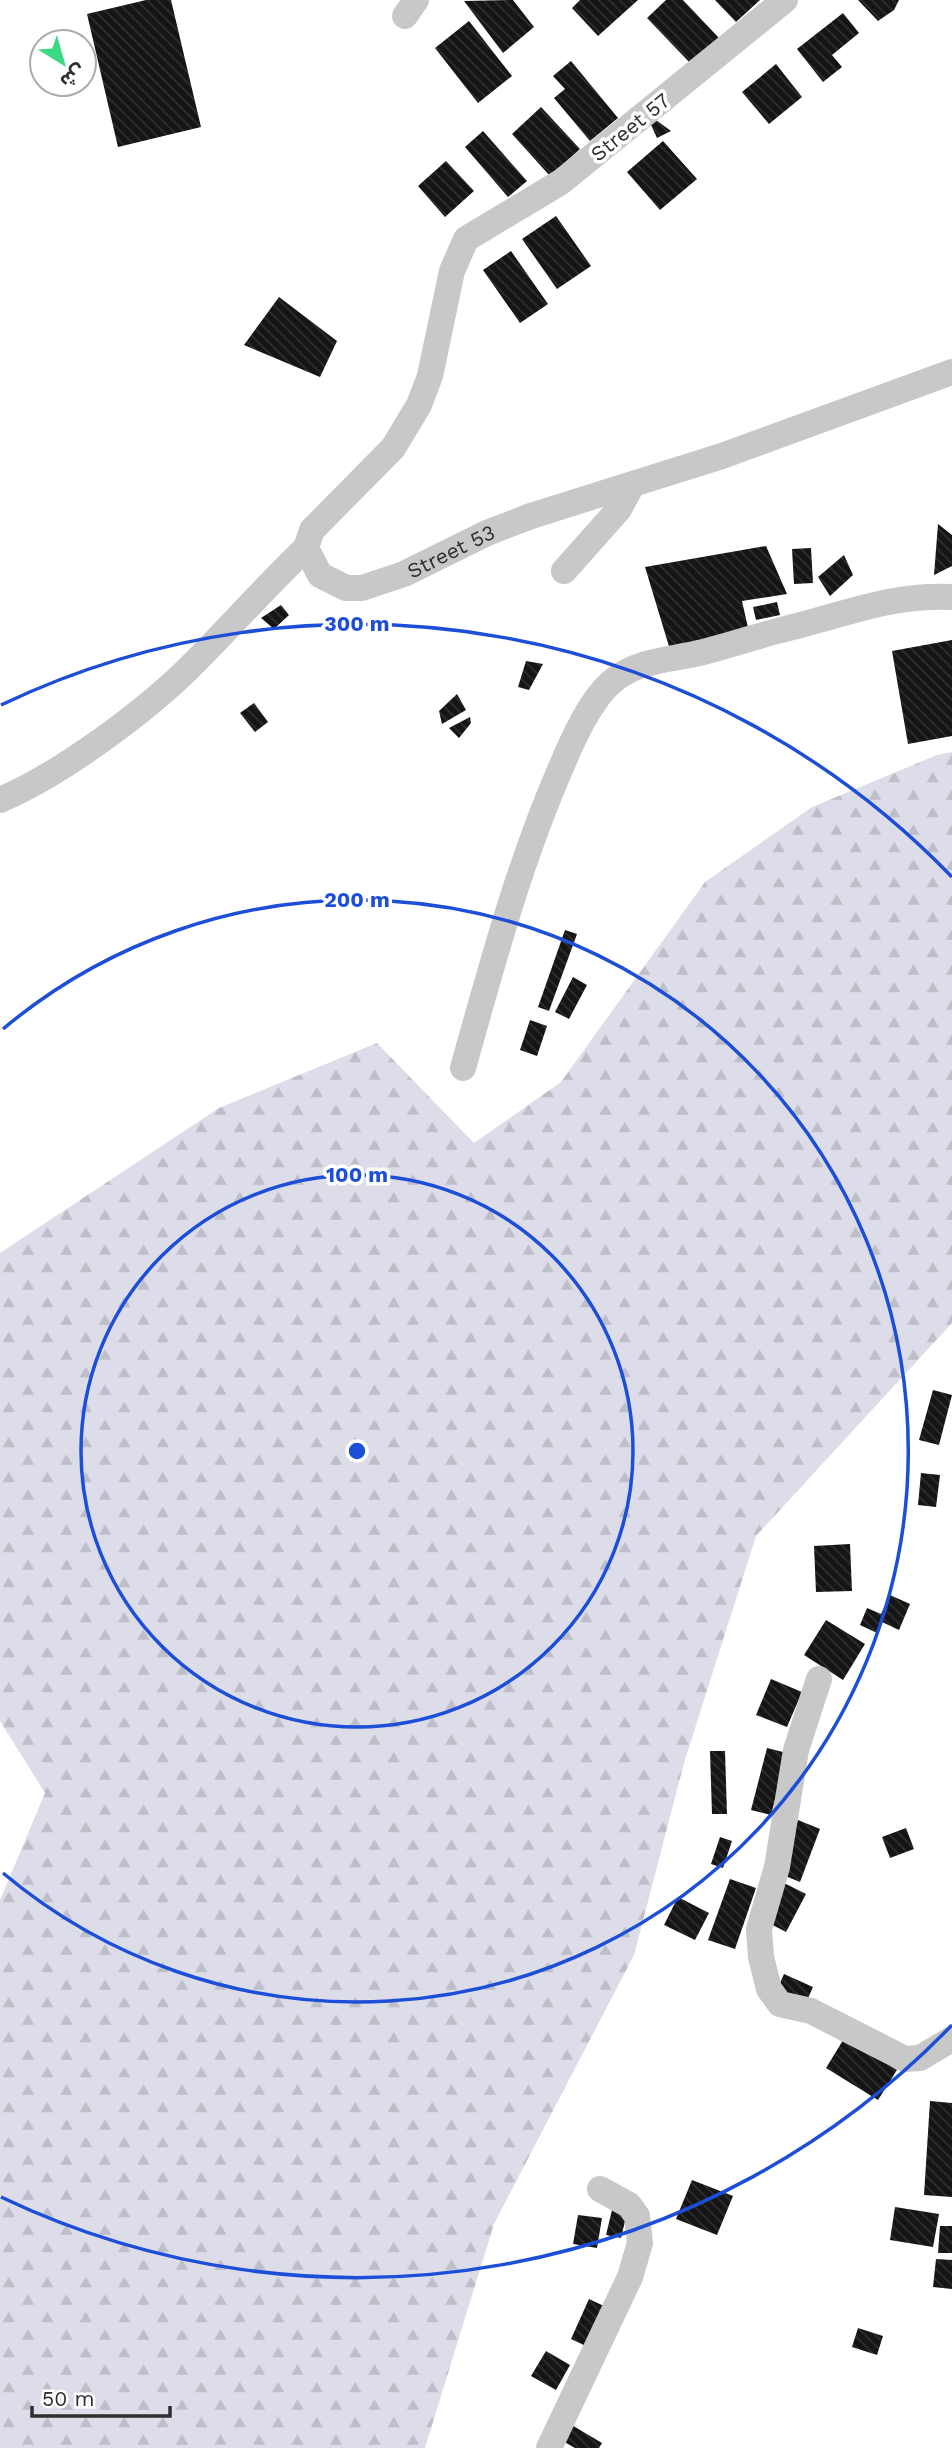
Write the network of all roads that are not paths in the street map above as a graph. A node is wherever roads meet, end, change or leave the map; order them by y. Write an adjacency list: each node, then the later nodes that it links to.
1 (785, 0): 4 (street, Street 57)
2 (952, 372): 3 (street, Street 53)
3 (632, 485): 4 (street, Street 53); 5 (street)
4 (306, 548): 7 (street)
5 (564, 571)
6 (952, 597): 8 (street)
7 (0, 800)
8 (463, 1068)
9 (819, 1679): 10 (street)
10 (952, 2039)
11 (600, 2189): 12 (street)
12 (550, 2448)

